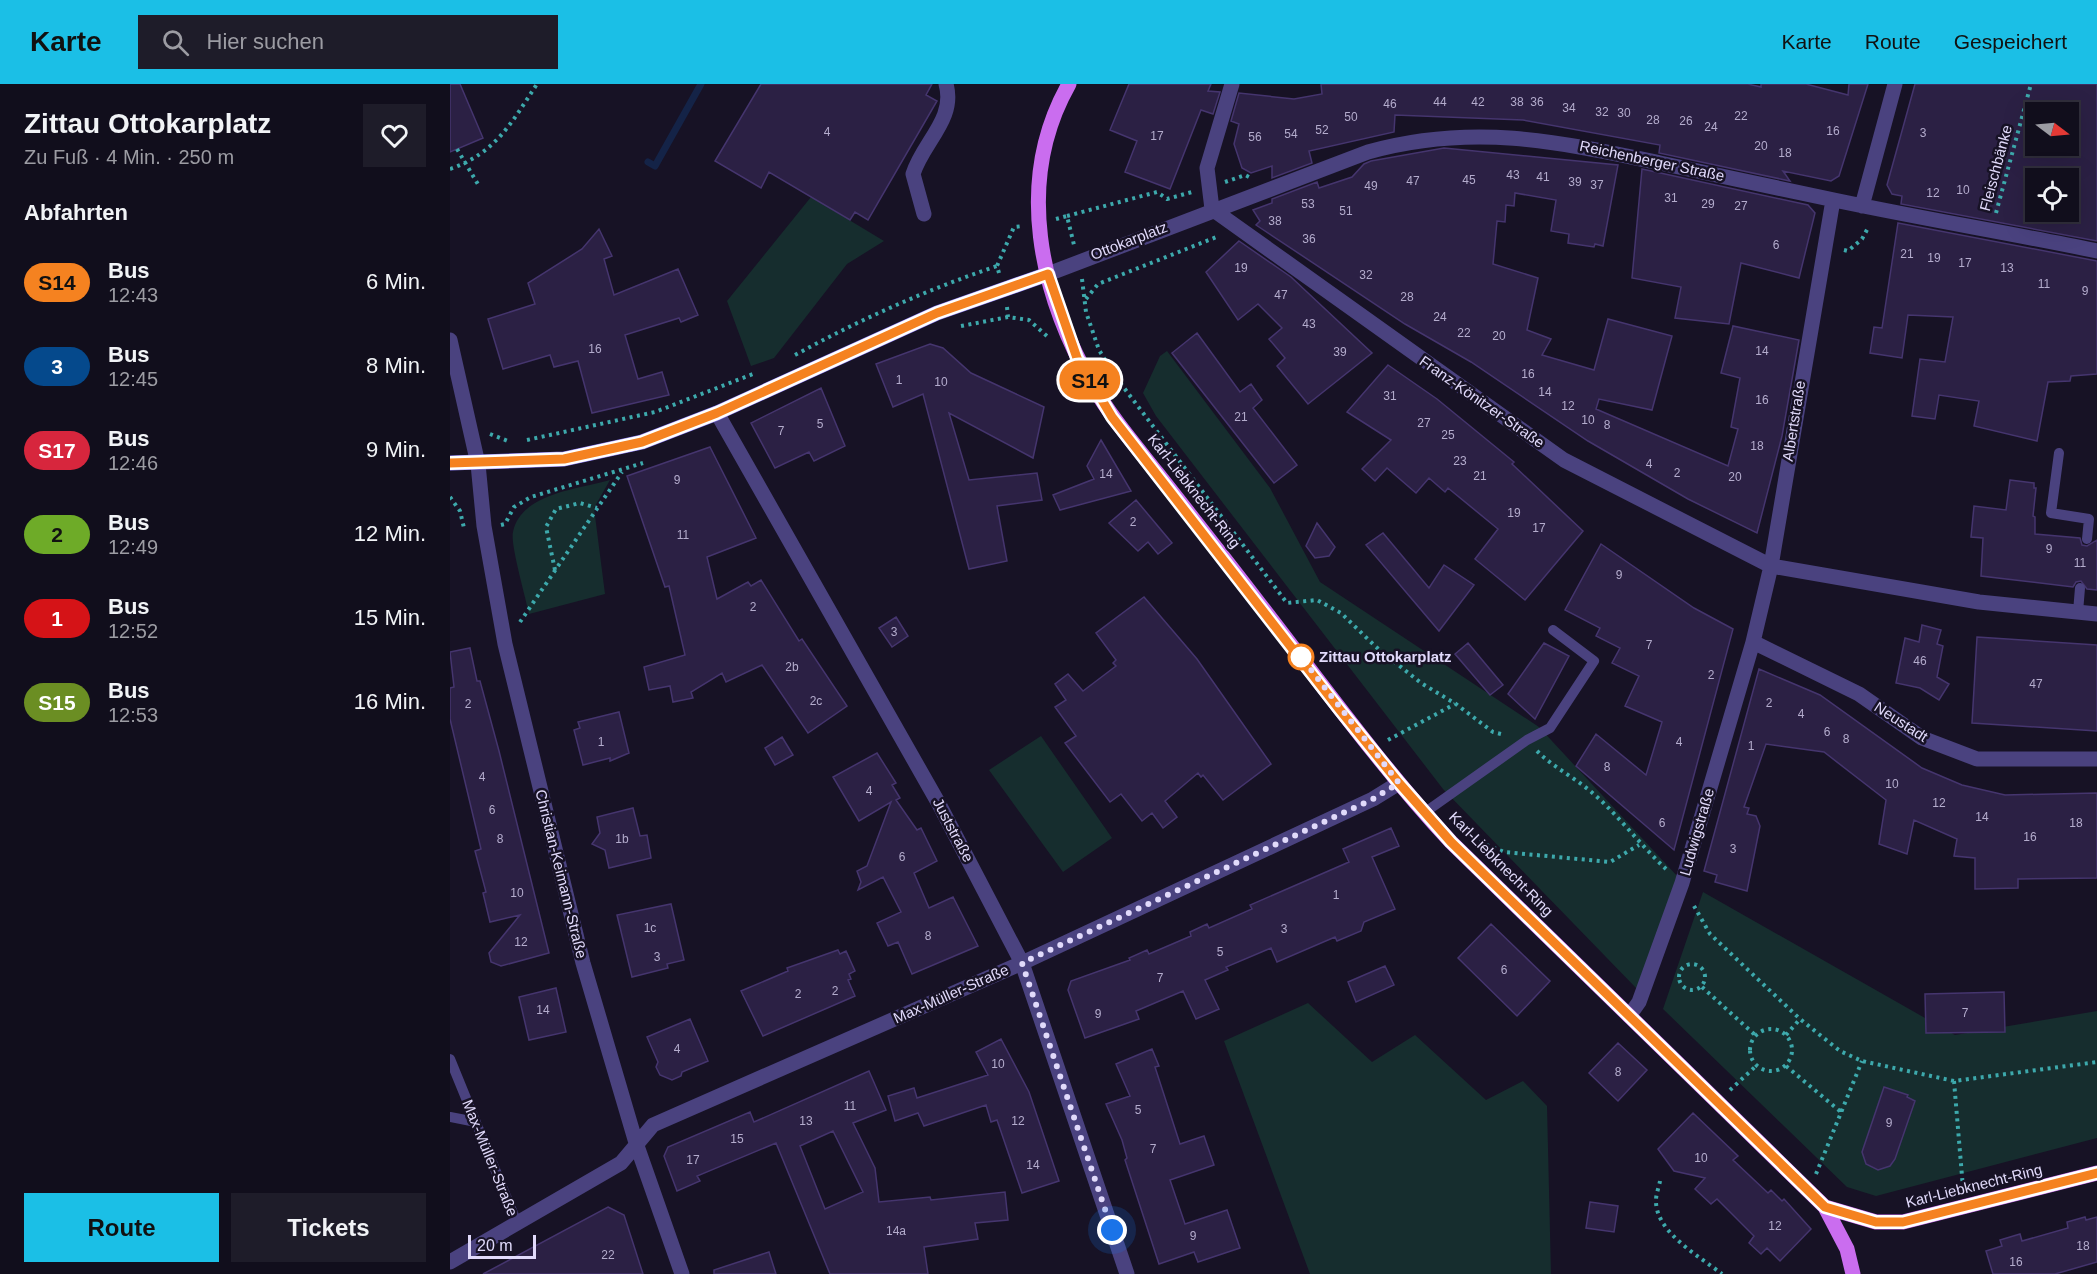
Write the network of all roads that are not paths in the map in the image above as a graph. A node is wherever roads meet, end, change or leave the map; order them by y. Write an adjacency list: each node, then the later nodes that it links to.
1 (946, 84): 8 (street)
2 (1069, 84): 10 (main road, Karl-Liebknecht-Ring)
3 (1232, 84): 7 (street)
4 (1895, 84): 6 (street)
5 (1833, 200): 6 (street, Reichenberger Straße); 7 (street, Reichenberger Straße); 17 (street, Albertstraße)
6 (1862, 206): 9 (street, Reichenberger Straße)
7 (1212, 209): 10 (street, Ottokarplatz); 17 (street, Franz-Könitzer-Straße)
8 (924, 214)
9 (2097, 251)
10 (1048, 274): 12 (main road); 24 (main road, Karl-Liebknecht-Ring)
11 (450, 340): 15 (street, Christian-Keimann-Straße)
12 (717, 413): 15 (main road); 26 (street, Juststraße)
13 (2059, 453): 16 (lane)
14 (450, 463): 15 (main road)
15 (478, 464): 31 (street, Christian-Keimann-Straße)
16 (2087, 539)
17 (1770, 566): 19 (street); 22 (street, Albertstraße)
18 (2080, 588): 19 (lane)
19 (2078, 612): 20 (street)
20 (2097, 614)
21 (1553, 630): 25 (lane)
22 (1753, 642): 23 (street, Neustadt); 27 (street, Ludwigstraße)
23 (2097, 759)
24 (1399, 783): 25 (main road, Karl-Liebknecht-Ring); 26 (street, Max-Müller-Straße)
25 (1424, 813): 27 (main road, Karl-Liebknecht-Ring)
26 (1022, 963): 31 (street, Max-Müller-Straße); 37 (street, Juststraße)
27 (1629, 1016): 33 (main road, Karl-Liebknecht-Ring)
28 (450, 1059): 30 (lane, Max-Müller-Straße)
29 (450, 1117): 30 (lane)
30 (476, 1122): 34 (lane, Max-Müller-Straße)
31 (636, 1143): 34 (street, Max-Müller-Straße); 36 (street, Christian-Keimann-Straße)
32 (2097, 1173): 33 (main road, Karl-Liebknecht-Ring)
33 (1825, 1207): 38 (main road)
34 (517, 1223): 35 (street, Max-Müller-Straße)
35 (450, 1262)
36 (682, 1274)
37 (1127, 1274)
38 (1853, 1274)

